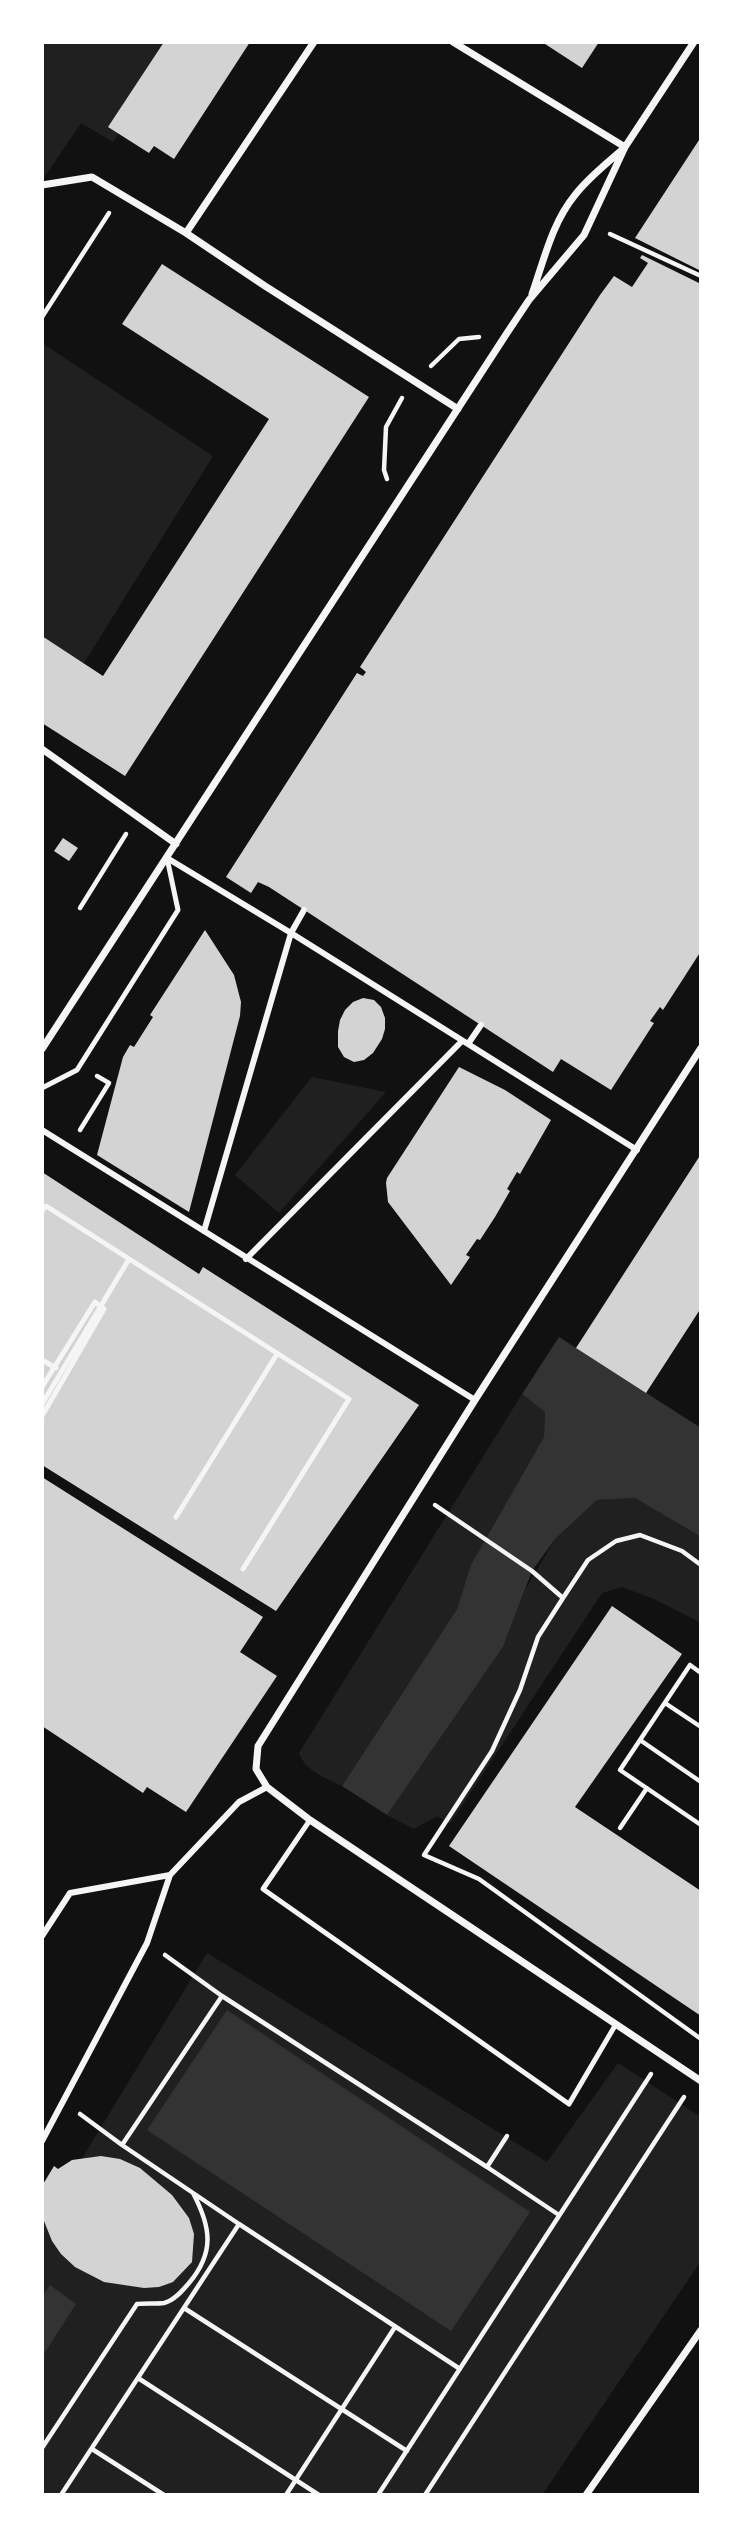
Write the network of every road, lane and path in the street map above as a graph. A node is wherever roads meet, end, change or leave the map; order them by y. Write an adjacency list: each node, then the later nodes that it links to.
1 (314, 42): 8 (street)
2 (453, 42): 4 (street)
3 (694, 42): 4 (street)
4 (625, 147): 7 (street); 10 (street)
5 (42, 185): 6 (street)
6 (121, 194): 8 (street); 11 (path)
7 (589, 224): 9 (path); 10 (street)
8 (186, 233): 12 (street)
9 (701, 276)
10 (529, 300): 12 (street)
11 (42, 317)
12 (458, 409): 15 (street)
13 (42, 749): 14 (street)
14 (137, 816): 15 (street); 17 (path)
15 (176, 844): 16 (street)
16 (167, 858): 19 (street); 23 (street); 25 (lane)
17 (80, 908)
18 (304, 910): 19 (street)
19 (291, 933): 21 (street); 30 (street)
20 (481, 1025): 21 (street)
21 (465, 1043): 28 (street); 32 (street)
22 (701, 1048): 28 (street)
23 (42, 1049)
24 (92, 1073): 27 (path)
25 (42, 1088)
26 (42, 1130): 27 (street)
27 (69, 1148): 30 (street)
28 (637, 1150): 37 (street)
29 (42, 1211): 31 (lane)
30 (204, 1231): 32 (street)
31 (129, 1259): 33 (lane); 35 (lane)
32 (246, 1259): 37 (street)
33 (277, 1354): 41 (lane); 43 (lane)
34 (42, 1360): 35 (lane)
35 (61, 1372): 38 (lane)
36 (42, 1387): 39 (lane)
37 (475, 1400): 40 (street)
38 (42, 1404)
39 (42, 1416)
40 (417, 1493): 44 (path); 50 (street)
41 (176, 1517)
42 (701, 1565): 44 (path)
43 (243, 1569)
44 (564, 1598): 60 (path)
45 (701, 1673): 46 (path)
46 (665, 1703): 47 (path); 48 (path)
47 (701, 1727)
48 (640, 1740): 49 (path); 51 (path)
49 (701, 1782)
50 (267, 1787): 52 (street); 55 (street)
51 (647, 1788): 53 (path); 54 (path)
52 (310, 1820): 59 (street); 59 (lane)
53 (701, 1825)
54 (620, 1828)
55 (170, 1875): 56 (street); 57 (street)
56 (42, 1936)
57 (147, 1943): 58 (path); 63 (street)
58 (222, 1996): 66 (path); 67 (path)
59 (616, 2024): 61 (street)
60 (701, 2039)
61 (663, 2055): 62 (street); 69 (path)
62 (699, 2079): 86 (path)
63 (62, 2101): 65 (street); 66 (path)
64 (508, 2136): 67 (path)
65 (42, 2141)
66 (122, 2145): 68 (path)
67 (487, 2167): 69 (path)
68 (193, 2193): 70 (path); 77 (path)
69 (559, 2215): 74 (path)
70 (239, 2224): 71 (path); 72 (path)
71 (184, 2308): 75 (path); 76 (path)
72 (395, 2327): 74 (path); 76 (path)
73 (701, 2330): 87 (street)
74 (460, 2369): 79 (path)
75 (138, 2378): 78 (path); 80 (path)
76 (341, 2409): 79 (path); 80 (path)
77 (42, 2448)
78 (92, 2449): 81 (path); 82 (path)
79 (407, 2451): 85 (path)
80 (296, 2480): 83 (path); 84 (path)
81 (61, 2495)
82 (164, 2495)
83 (286, 2495)
84 (319, 2495)
85 (378, 2495)
86 (425, 2495)
87 (586, 2495)

